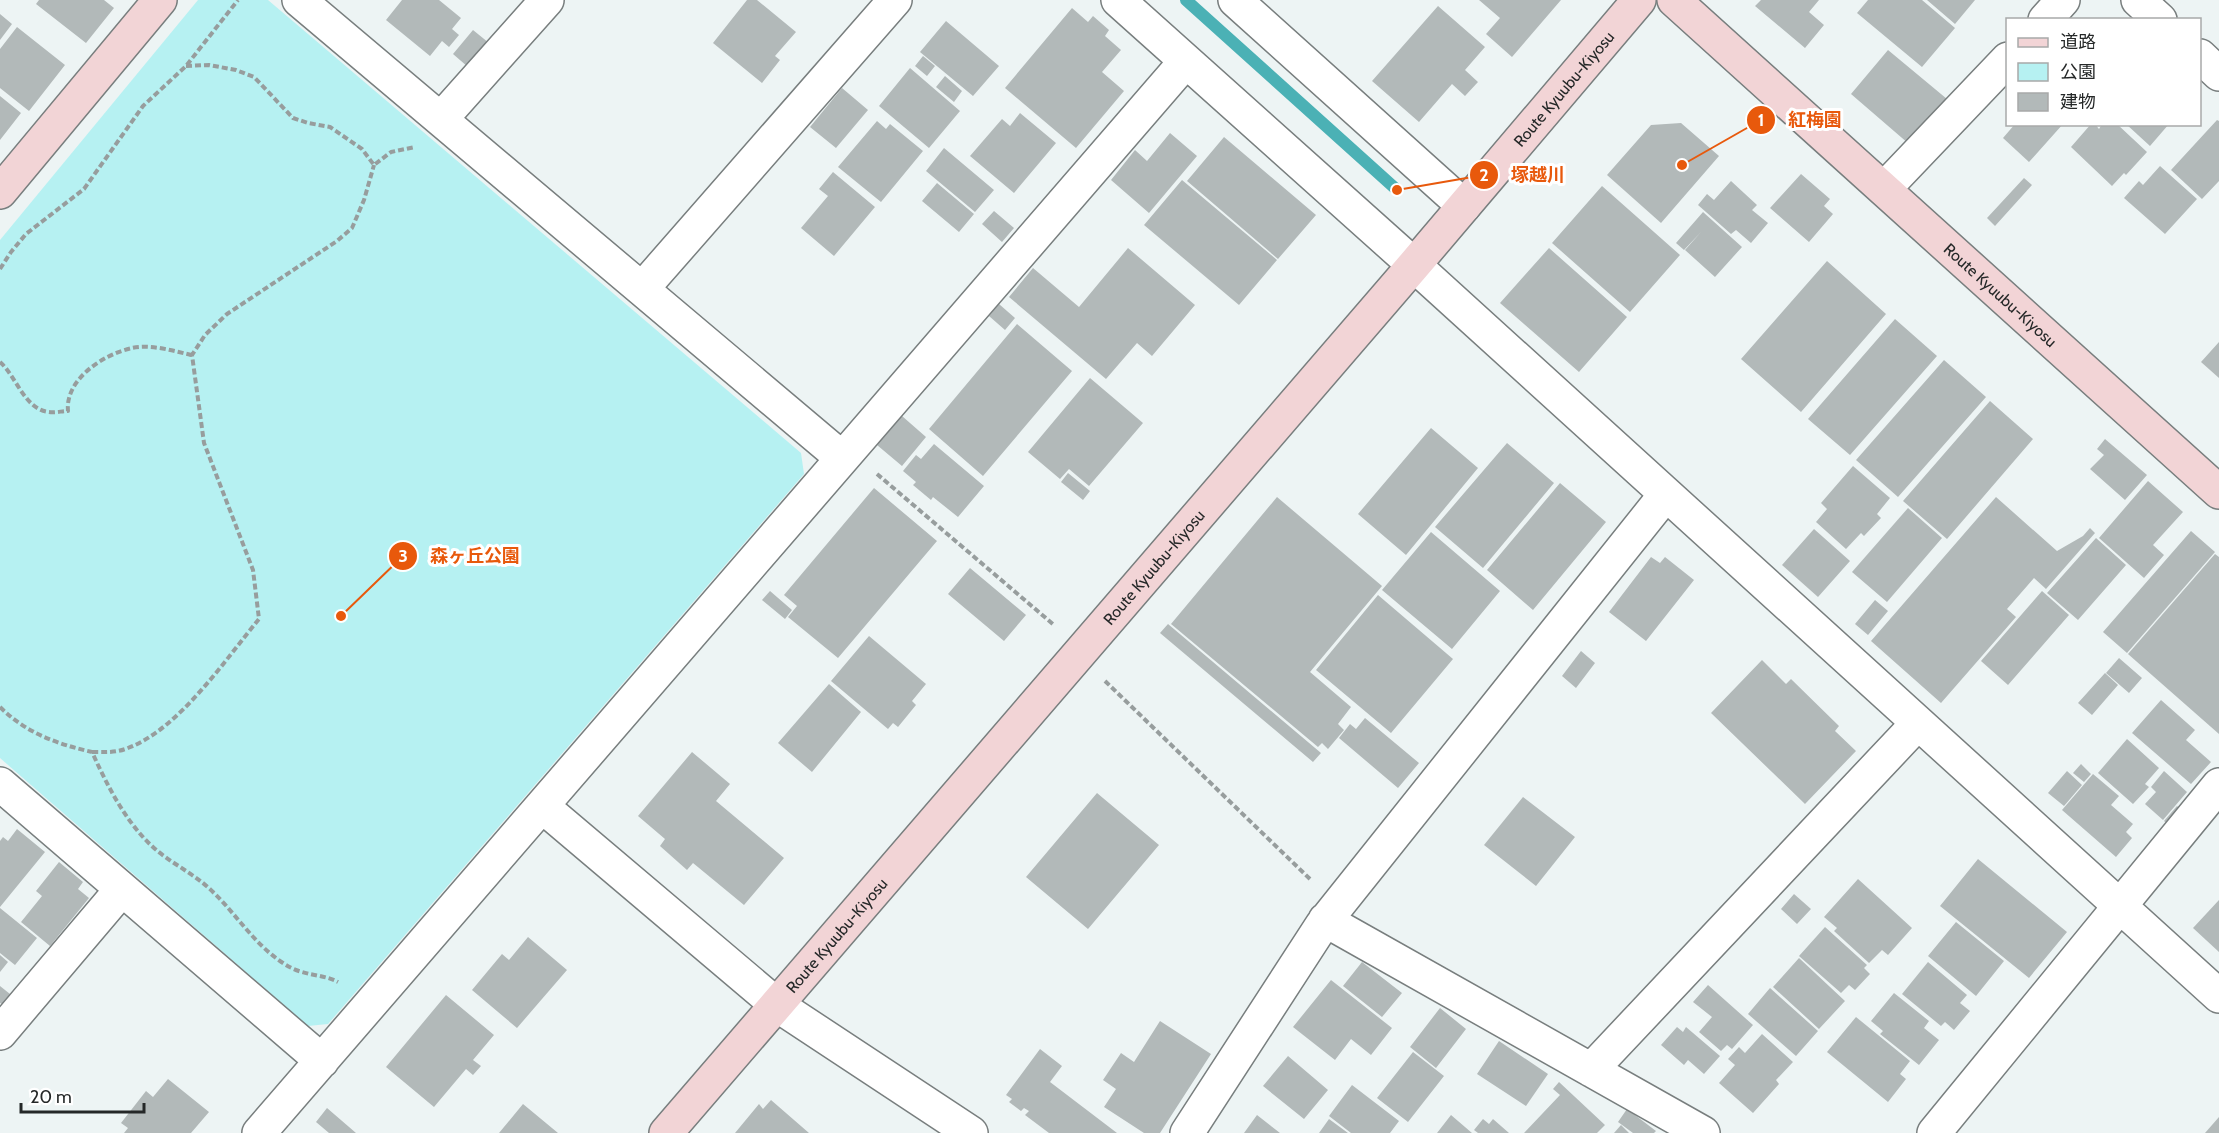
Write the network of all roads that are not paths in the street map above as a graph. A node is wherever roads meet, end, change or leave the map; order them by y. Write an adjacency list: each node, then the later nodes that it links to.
1 (160, 0): 19 (main road)
2 (299, 0): 17 (street)
3 (547, 0): 17 (street)
4 (895, 0): 22 (street)
5 (1118, 0): 15 (street)
6 (1235, 0): 20 (street)
7 (1639, 0): 20 (main road, Route Kyuubu-Kiyosu)
8 (1674, 0): 18 (main road, Route Kyuubu-Kiyosu)
9 (2063, 0): 11 (street)
10 (2138, 0): 12 (street)
11 (2047, 18)
12 (2158, 18)
13 (2201, 58): 16 (street)
14 (2006, 59): 18 (street)
15 (1186, 61): 21 (street); 23 (street)
16 (2219, 74)
17 (448, 125): 22 (street)
18 (1884, 189): 24 (main road, Route Kyuubu-Kiyosu)
19 (0, 192)
20 (1464, 206): 21 (main road, Route Kyuubu-Kiyosu)
21 (1414, 265): 25 (street); 34 (main road, Route Kyuubu-Kiyosu)
22 (642, 289): 23 (street)
23 (846, 454): 29 (street)
24 (2219, 492)
25 (1666, 494): 26 (street); 32 (street)
26 (1918, 723): 31 (street); 37 (street)
27 (0, 784): 30 (street)
28 (2219, 785): 31 (street)
29 (542, 806): 34 (street); 36 (street)
30 (122, 889): 35 (street); 36 (street)
31 (2120, 907): 33 (street); 43 (street)
32 (1331, 913): 37 (street); 41 (street)
33 (2219, 996)
34 (777, 1005): 39 (main road, Route Kyuubu-Kiyosu); 40 (street)
35 (0, 1033)
36 (322, 1061): 38 (street)
37 (1591, 1070): 42 (street)
38 (259, 1133)
39 (666, 1133)
40 (971, 1133)
41 (1186, 1133)
42 (1703, 1133)
43 (1934, 1133)

